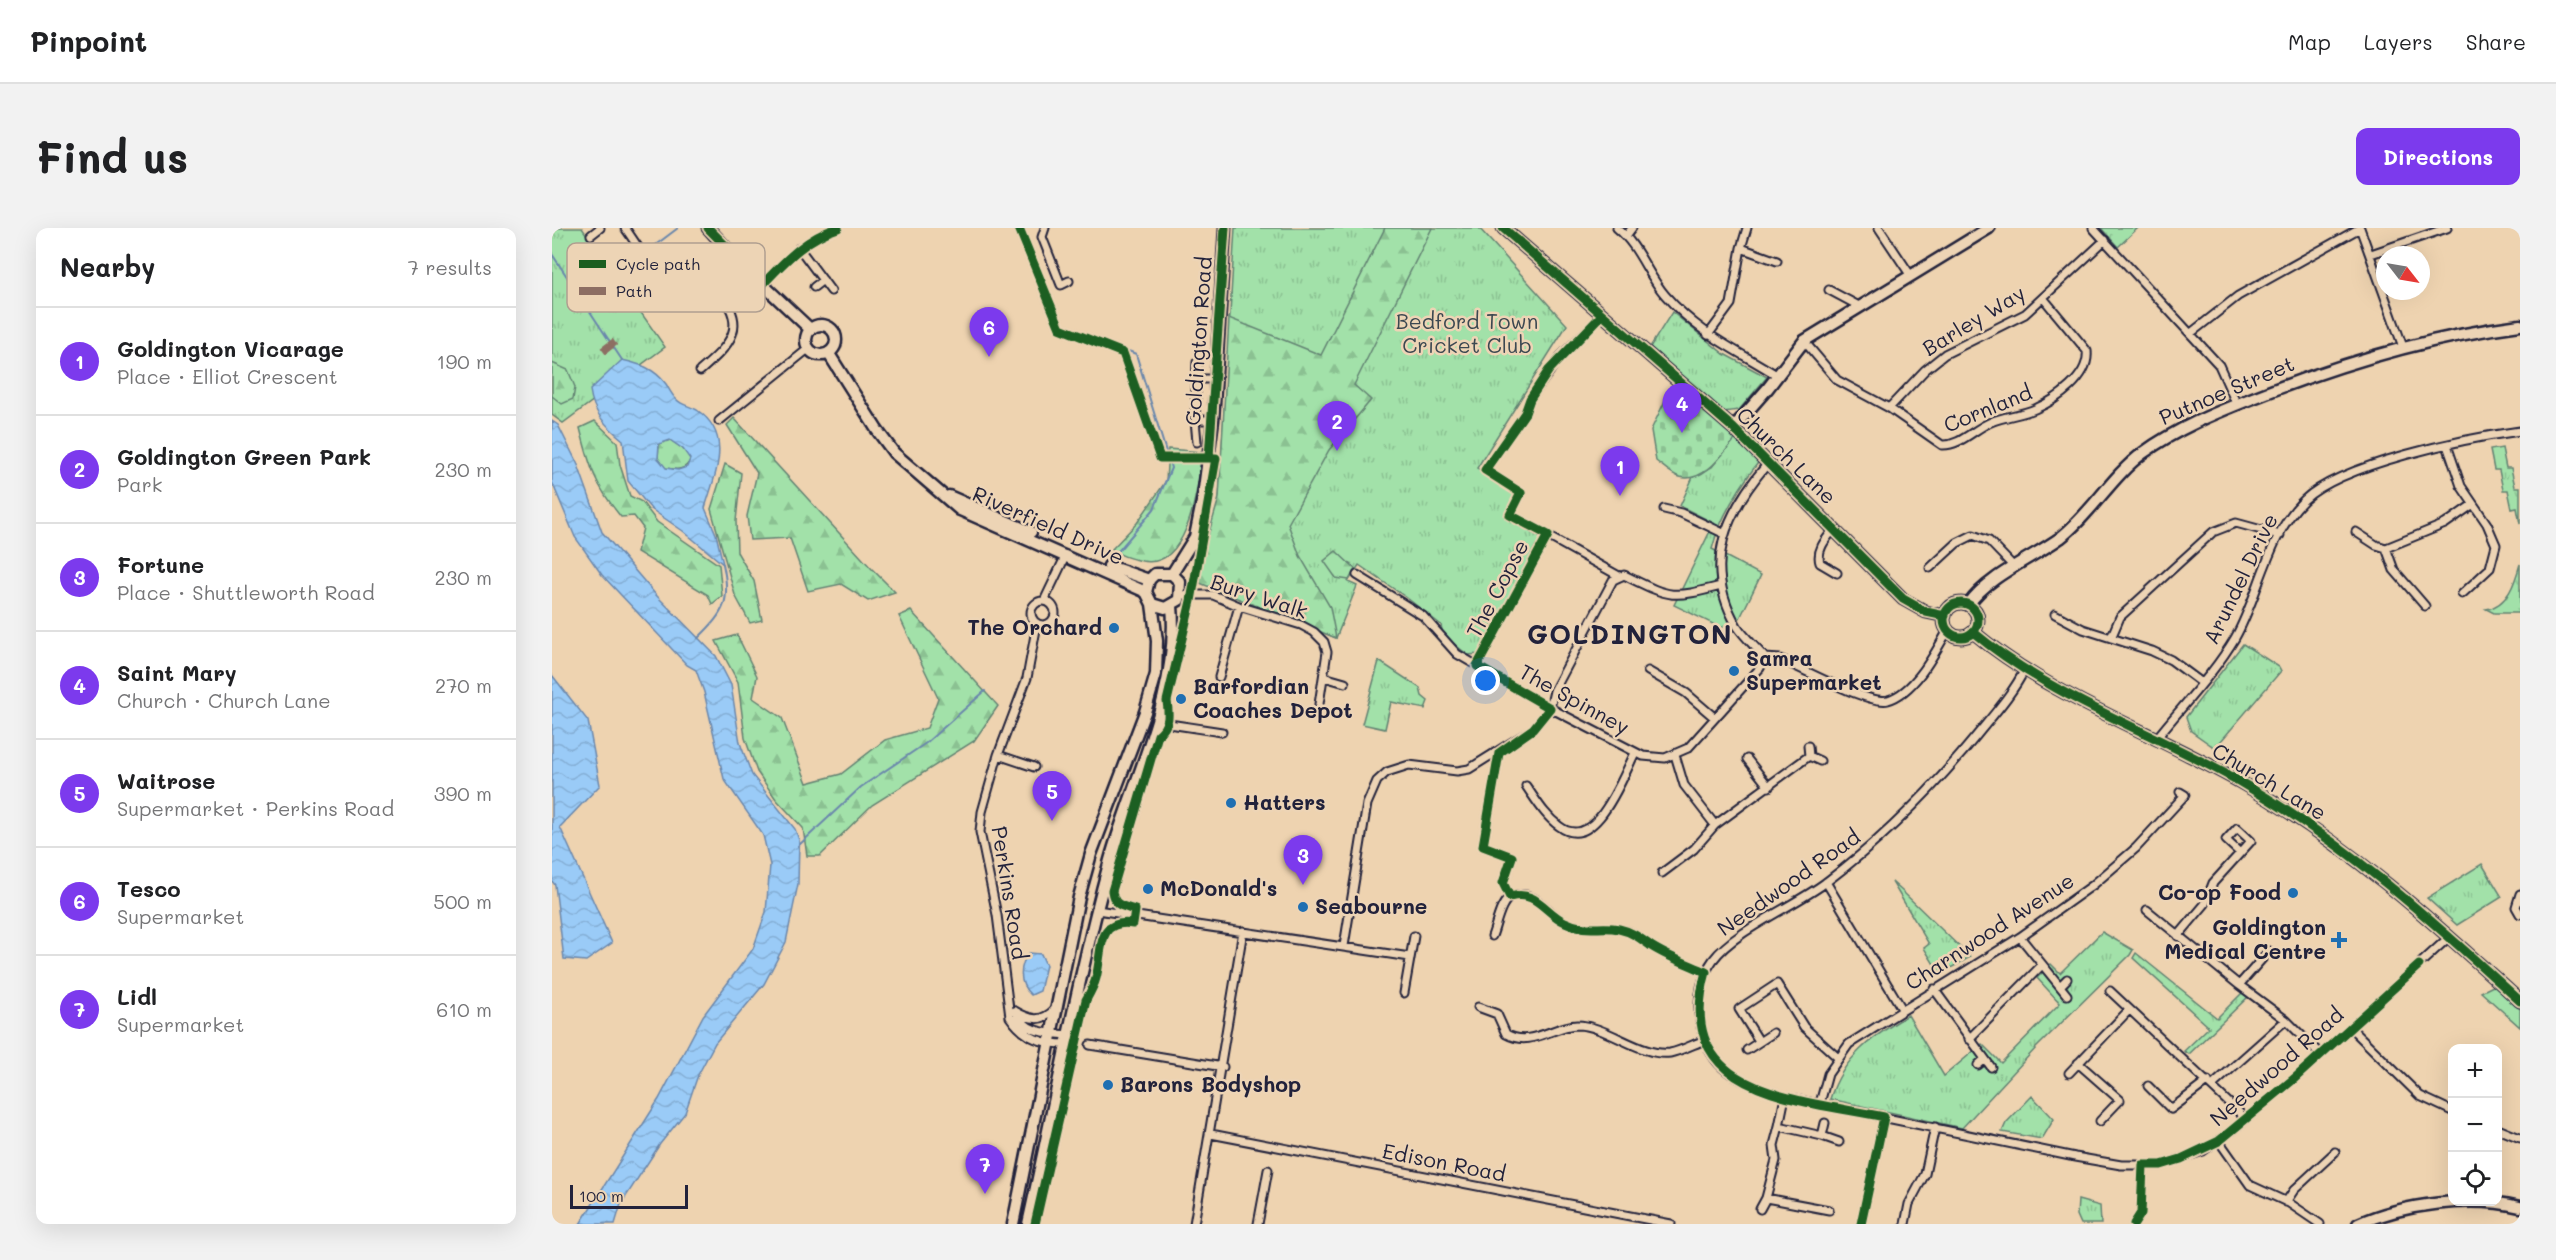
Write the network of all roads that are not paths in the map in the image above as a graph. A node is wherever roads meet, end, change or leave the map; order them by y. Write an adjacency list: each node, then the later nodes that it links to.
1 (600, 228): 16 (street)
2 (625, 228): 19 (street)
3 (708, 228): 20 (street)
4 (838, 228): 21 (street)
5 (1045, 228): 27 (street)
6 (1225, 228): 49 (street, Goldington Road)
7 (1503, 228): 36 (street, Church Lane)
8 (1617, 228): 17 (street)
9 (1632, 228): 17 (street)
10 (1747, 228): 22 (street)
11 (1880, 228): 25 (street)
12 (1989, 228): 25 (street)
13 (2093, 228): 18 (street)
14 (2360, 228): 23 (street); 39 (street)
15 (2447, 228): 23 (street)
16 (591, 235)
17 (1626, 236): 40 (street)
18 (2105, 240): 33 (street, Barley Way); 39 (street)
19 (636, 243)
20 (722, 243)
21 (799, 248): 26 (street); 28 (street)
22 (1741, 248): 24 (street); 40 (street)
23 (2371, 254): 42 (street)
24 (1777, 261)
25 (1911, 276): 34 (street)
26 (823, 280): 30 (street); 32 (street)
27 (1070, 281)
28 (765, 282)
29 (765, 286): 38 (street)
30 (814, 287)
31 (1829, 290): 34 (street)
32 (831, 291)
33 (2044, 298): 52 (street, Barley Way); 52 (street, Cornland)
34 (1859, 306): 41 (street)
35 (730, 312): 46 (street)
36 (1602, 315): 50 (street); 56 (street, Church Lane)
37 (2520, 325): 42 (street, Putnoe Street)
38 (810, 329): 43 (street); 44 (street)
39 (2191, 333): 51 (street)
40 (1708, 335): 47 (street)
41 (1804, 341): 47 (street); 52 (street, Cornland)
42 (2403, 347): 51 (street, Putnoe Street)
43 (808, 349): 44 (street); 55 (street)
44 (829, 354): 61 (street, Riverfield Drive)
45 (1197, 362): 48 (street, Goldington Road)
46 (700, 371)
47 (1778, 376): 56 (street)
48 (1196, 379): 49 (street, Goldington Road); 53 (street, Goldington Road)
49 (1214, 379): 54 (street, Goldington Road)
50 (1530, 399)
51 (2236, 405): 73 (street, Putnoe Street)
52 (1889, 408)
53 (1195, 420): 54 (street, Goldington Road); 58 (street, Goldington Road)
54 (1213, 420): 76 (street, Goldington Road)
55 (719, 422)
56 (1733, 428): 60 (street, Church Lane)
57 (2520, 431): 59 (street, Arundel Drive)
58 (1197, 442)
59 (2447, 445): 62 (street); 69 (street, Arundel Drive)
60 (1769, 462): 65 (street, Church Lane); 67 (street)
61 (938, 492): 71 (street, Riverfield Drive); 75 (street, Riverfield Drive)
62 (2472, 505): 70 (street); 81 (street)
63 (1664, 509): 67 (street)
64 (1510, 515): 68 (street, The Copse)
65 (1834, 529): 74 (street); 90 (street, Church Lane)
66 (2356, 532): 70 (street)
67 (1725, 534): 80 (street)
68 (1548, 535): 78 (street, The Copse); 96 (street, The Copse)
69 (2280, 535): 94 (street); 101 (street, Arundel Drive)
70 (2386, 548): 88 (street)
71 (1066, 555): 75 (street, Riverfield Drive); 83 (street)
72 (1930, 568): 73 (street)
73 (2015, 568): 85 (street, Putnoe Street)
74 (1837, 573)
75 (1118, 574): 79 (street, Riverfield Drive)
76 (1172, 574): 79 (street); 82 (street)
77 (1357, 575): 96 (street, The Spinney)
78 (1619, 576): 80 (street, The Copse); 104 (street)
79 (1141, 584): 84 (street)
80 (1721, 586): 95 (street)
81 (2462, 594)
82 (1180, 596): 86 (street); 87 (street, Bury Walk)
83 (1044, 601): 91 (street); 91 (street)
84 (1152, 604): 86 (street); 148 (street)
85 (1969, 604): 90 (street); 93 (street)
86 (1172, 606): 106 (street)
87 (1239, 606): 99 (street); 100 (street, Bury Walk)
88 (2425, 606)
89 (2055, 614): 94 (street)
90 (1945, 616): 92 (street)
91 (1037, 624): 111 (street, Perkins Road)
92 (1948, 630): 93 (street); 95 (street)
93 (1972, 632): 97 (street, Church Lane)
94 (2111, 638): 101 (street)
95 (1765, 658): 105 (street)
96 (1477, 666): 104 (street, The Spinney)
97 (2025, 669): 108 (street, Church Lane); 123 (street, Needwood Road)
98 (1648, 671): 105 (street)
99 (1219, 676)
100 (1324, 677): 102 (street); 103 (street, Bury Walk)
101 (2202, 682): 108 (street, Arundel Drive)
102 (1345, 683)
103 (1319, 704)
104 (1550, 708): 110 (street, The Spinney); 134 (street)
105 (1716, 718): 112 (street)
106 (1156, 722): 107 (street); 125 (street)
107 (1222, 732)
108 (2156, 739): 133 (street, Church Lane)
109 (1808, 746): 113 (street)
110 (1635, 753): 112 (street, The Spinney); 117 (street)
111 (998, 755): 116 (street); 147 (street, Perkins Road)
112 (1675, 755): 120 (street)
113 (1809, 756): 115 (street); 118 (street)
114 (1747, 759): 118 (street)
115 (1820, 761)
116 (1034, 767)
117 (1526, 786)
118 (1769, 787): 120 (street)
119 (2180, 792): 131 (street, Charnwood Avenue)
120 (1714, 825): 122 (street)
121 (2240, 853): 132 (street)
122 (1662, 873)
123 (1826, 882): 138 (street, Needwood Road); 150 (street)
124 (2520, 894): 127 (street)
125 (1097, 910): 128 (street); 158 (street)
126 (2147, 910): 132 (street)
127 (2520, 914)
128 (1244, 931): 134 (street); 168 (street)
129 (1414, 936): 136 (street)
130 (1492, 936): 138 (street)
131 (2020, 936): 137 (street); 142 (street, Charnwood Avenue)
132 (2178, 936): 140 (street)
133 (2448, 938): 146 (street, Church Lane); 154 (street, Needwood Road)
134 (1344, 946): 136 (street)
135 (2270, 951): 140 (street)
136 (1410, 957): 144 (street)
137 (2042, 965): 141 (street); 157 (street)
138 (1706, 972): 159 (street, Needwood Road)
139 (2067, 979): 141 (street)
140 (2240, 985): 153 (street)
141 (2060, 986): 145 (street)
142 (1934, 989): 150 (street, Charnwood Avenue); 157 (street)
143 (2110, 992): 152 (street)
144 (1404, 993)
145 (2067, 995)
146 (2518, 996)
147 (1008, 1002): 151 (street, Perkins Road); 156 (street, Perkins Road)
148 (1059, 1004): 151 (street); 156 (street)
149 (1478, 1007): 159 (street)
150 (1902, 1009): 164 (street, Charnwood Avenue)
151 (1015, 1011): 156 (street, Perkins Road)
152 (2128, 1011): 166 (street); 171 (street)
153 (2286, 1020): 163 (street); 171 (street)
154 (2351, 1028): 163 (street, Needwood Road); 175 (street)
155 (1773, 1033): 160 (street)
156 (1052, 1039): 158 (street, Perkins Road); 195 (street)
157 (1969, 1039): 165 (street)
158 (1069, 1040): 196 (street)
159 (1705, 1040): 173 (street, Needwood Road)
160 (1759, 1041): 162 (street); 164 (street)
161 (1090, 1046): 168 (street)
162 (1747, 1050)
163 (2320, 1054): 176 (street, Needwood Road)
164 (1837, 1057): 174 (street, Charnwood Avenue)
165 (1985, 1059): 167 (street); 169 (street)
166 (2079, 1063): 170 (street); 177 (street)
167 (1978, 1065)
168 (1223, 1067): 182 (street)
169 (1991, 1067)
170 (2069, 1073)
171 (2210, 1083): 172 (street); 176 (street)
172 (2148, 1086)
173 (1785, 1097): 174 (street, Needwood Road); 179 (street)
174 (1820, 1103): 180 (street, Needwood Road)
175 (2448, 1109)
176 (2246, 1119): 185 (street, Needwood Road)
177 (2100, 1121)
178 (1825, 1123): 183 (street)
179 (1779, 1126): 183 (street); 190 (street)
180 (1935, 1127): 188 (street, Needwood Road); 200 (street)
181 (2502, 1131): 184 (street)
182 (1211, 1134): 197 (street); 199 (street, Edison Road)
183 (1822, 1136): 186 (street)
184 (2520, 1138)
185 (2219, 1141): 188 (street, Needwood Road); 191 (street)
186 (1839, 1142)
187 (2335, 1152): 191 (street)
188 (2143, 1165): 201 (street)
189 (1268, 1170): 198 (street)
190 (1766, 1198): 193 (street); 194 (street)
191 (2286, 1202): 202 (street)
192 (2520, 1207): 203 (street)
193 (1760, 1209)
194 (1829, 1210)
195 (1013, 1224)
196 (1028, 1224)
197 (1194, 1224)
198 (1258, 1224)
199 (1671, 1224)
200 (1905, 1224)
201 (2134, 1224)
202 (2320, 1224)
203 (2358, 1224)

